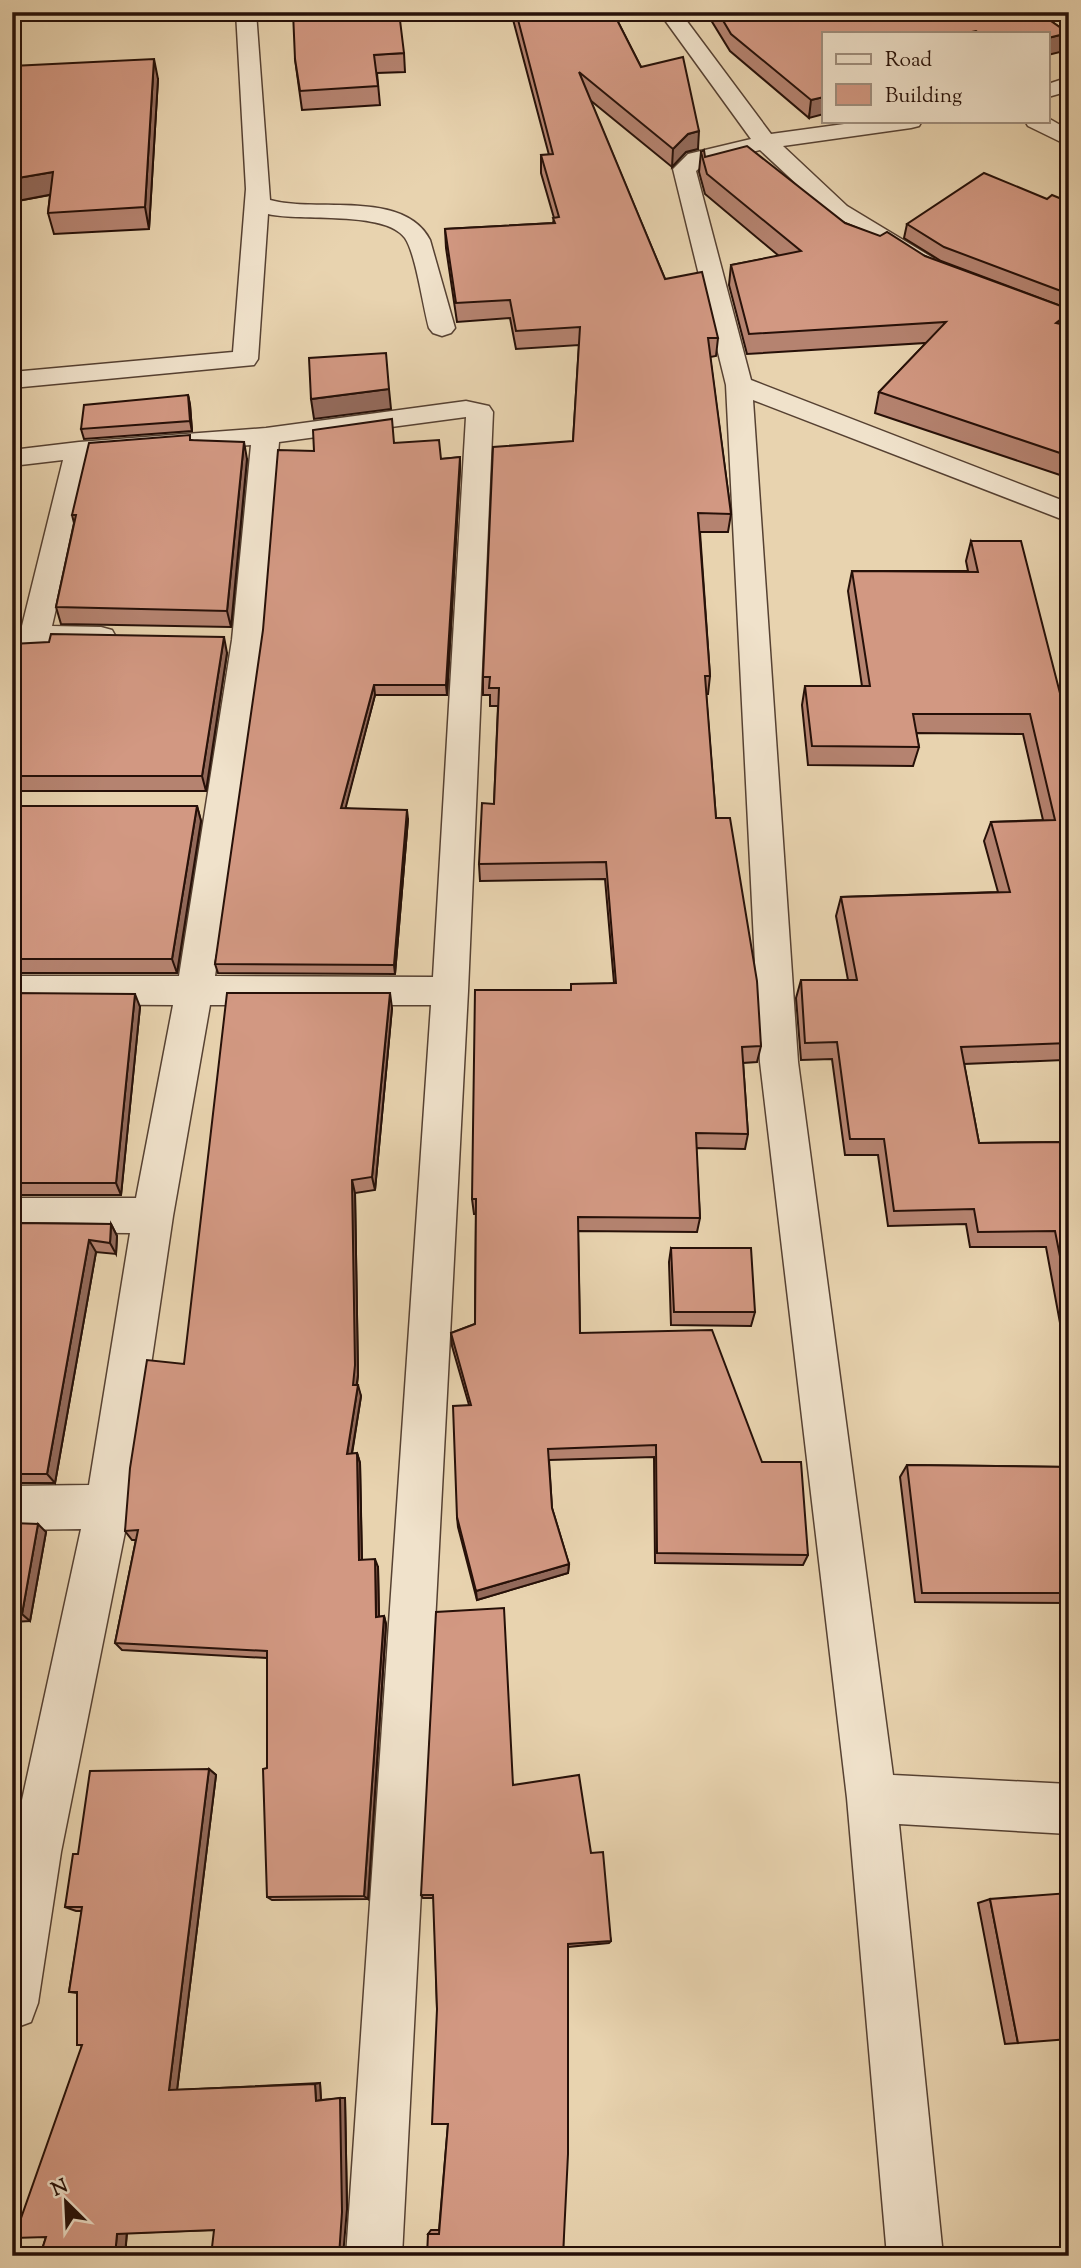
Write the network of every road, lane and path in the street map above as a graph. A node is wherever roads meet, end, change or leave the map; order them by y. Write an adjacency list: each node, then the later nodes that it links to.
1 (246, 12): 9 (street)
2 (669, 12): 8 (street)
3 (1069, 83): 4 (street)
4 (1050, 90)
5 (904, 122): 8 (street)
6 (1038, 122): 7 (street)
7 (1069, 139)
8 (765, 142): 10 (street); 13 (street)
9 (258, 188): 11 (street); 12 (street)
10 (944, 273)
11 (442, 328)
12 (12, 380)
13 (739, 385): 17 (street); 27 (street)
14 (266, 436): 15 (street); 21 (street); 22 (street)
15 (79, 450): 16 (street); 18 (street)
16 (12, 458)
17 (1067, 517)
18 (24, 636): 19 (street)
19 (128, 638)
20 (12, 990): 21 (street)
21 (194, 990): 22 (street); 24 (street)
22 (450, 991): 31 (street)
23 (12, 1214): 24 (street)
24 (153, 1216): 25 (street)
25 (108, 1507): 26 (street); 29 (street)
26 (12, 1508)
27 (872, 1798): 28 (street); 32 (street)
28 (1069, 1809)
29 (24, 1852): 30 (street)
30 (12, 2003)
31 (374, 2256)
32 (915, 2256)

